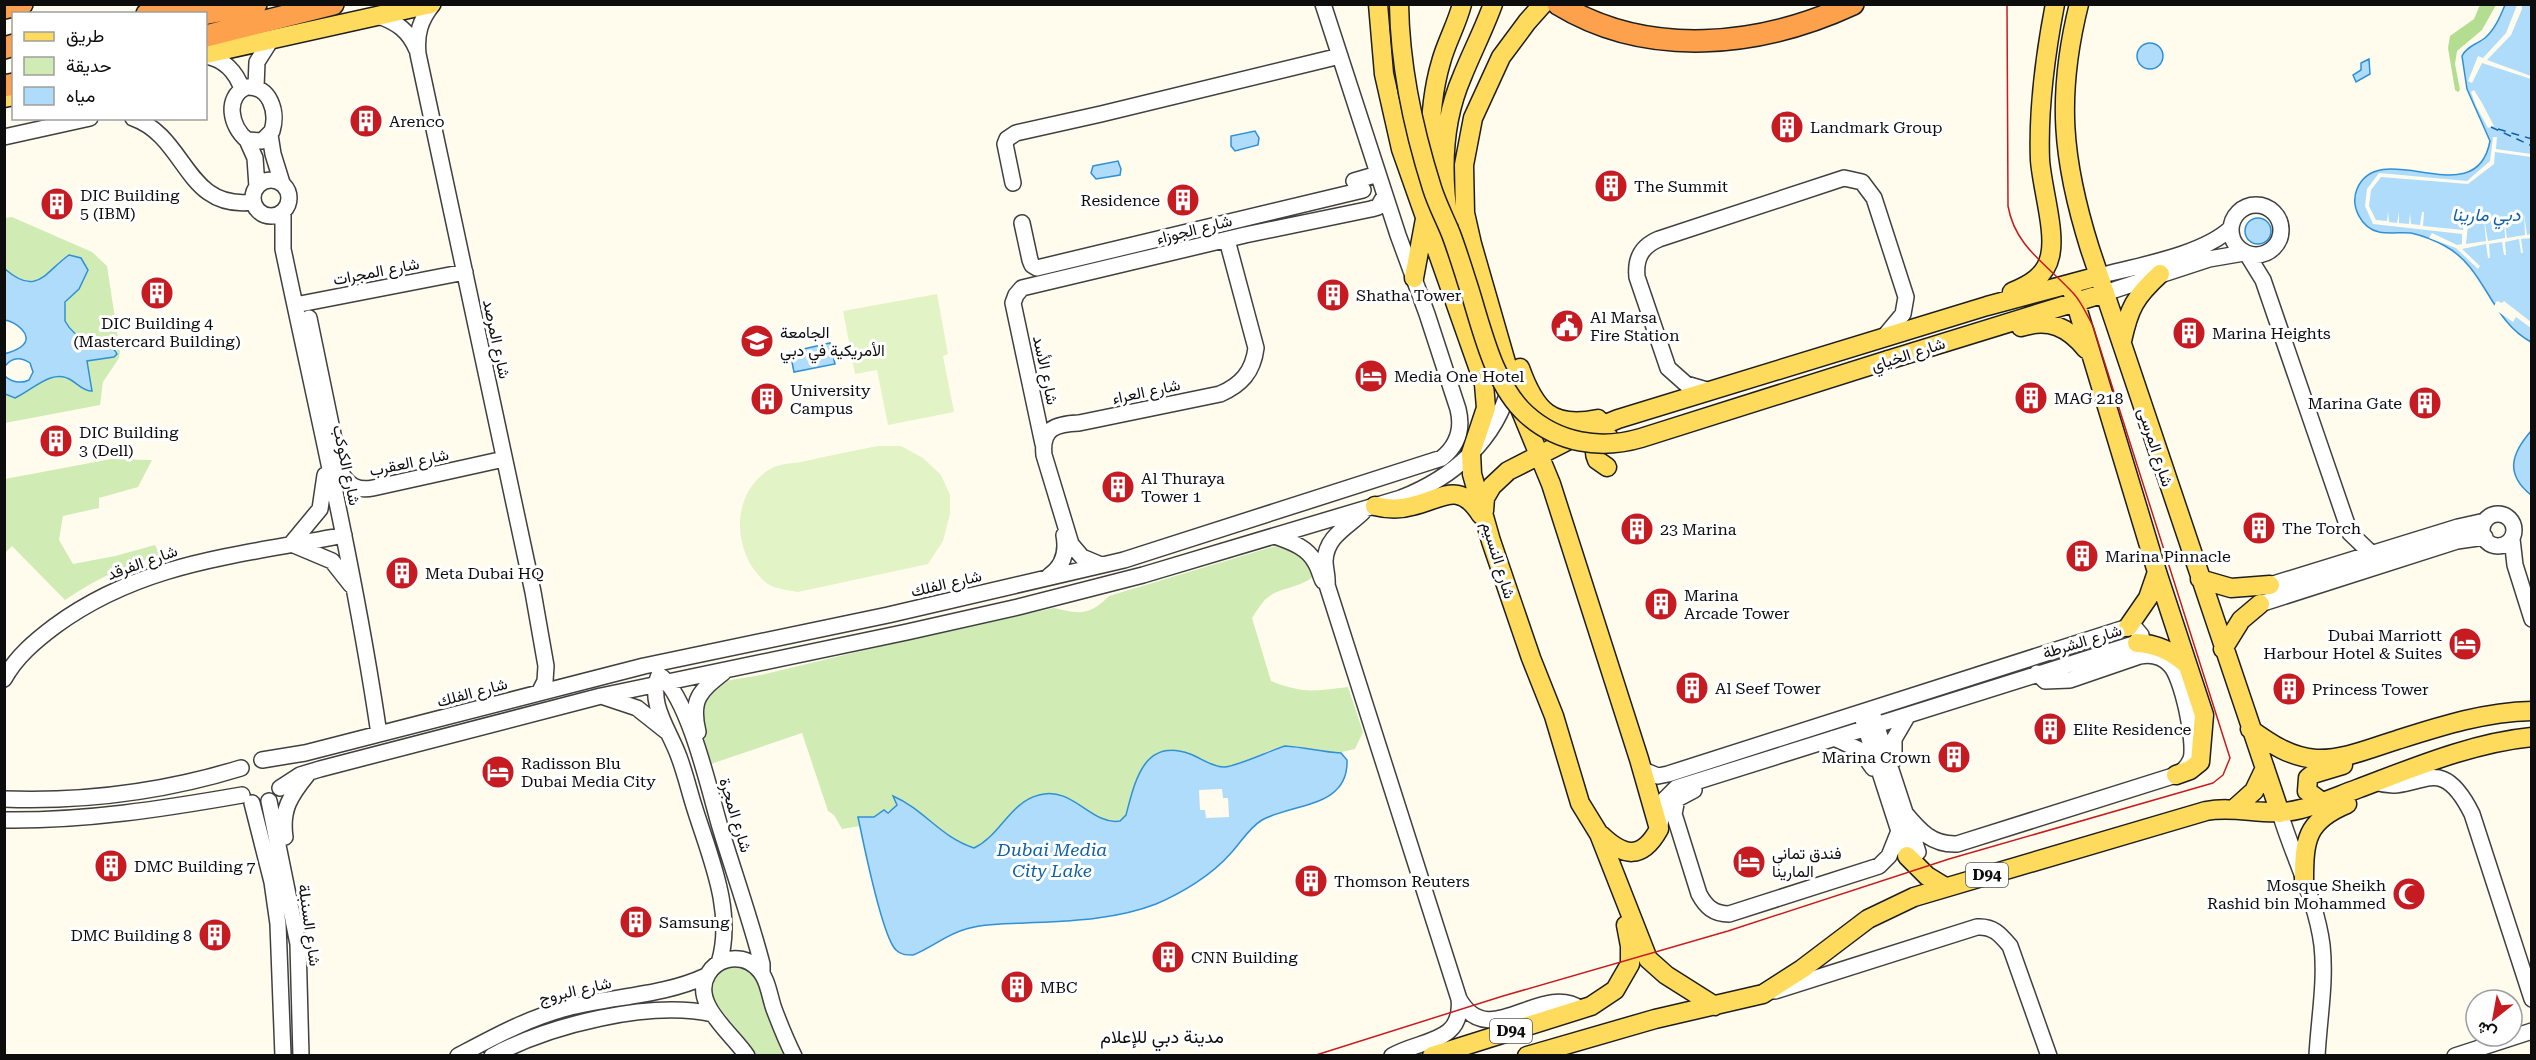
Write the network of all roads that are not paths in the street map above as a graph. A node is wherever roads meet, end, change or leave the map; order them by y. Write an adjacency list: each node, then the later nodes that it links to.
1 (22, 4): 16 (highway)
2 (188, 4): 17 (highway)
3 (256, 4): 18 (highway)
4 (333, 4): 20 (highway)
5 (432, 4): 19 (main road); 22 (street, شارع المرصد)
6 (1323, 4): 25 (street)
7 (1378, 4): 39 (main road, شارع النسيم)
8 (1399, 4): 43 (main road, bridge)
9 (1462, 4): 47 (main road)
10 (1493, 4): 43 (main road, bridge)
11 (1543, 4): 60 (main road)
12 (1558, 4): 13 (highway)
13 (1853, 4)
14 (2055, 4): 58 (main road)
15 (2079, 4): 54 (main road, شارع المرسى)
16 (4, 8)
17 (155, 12)
18 (207, 13)
19 (378, 16): 21 (main road); 22 (street, شارع المرصد)
20 (207, 36)
21 (271, 40): 23 (main road); 26 (street)
22 (418, 54): 50 (street, شارع المرصد)
23 (207, 55)
24 (207, 55): 26 (street)
25 (1340, 56): 32 (street); 34 (street)
26 (249, 88): 29 (street); 31 (street)
27 (81, 120): 30 (street)
28 (137, 120): 35 (street)
29 (270, 135): 31 (street); 33 (street)
30 (4, 137)
31 (247, 140): 35 (street)
32 (1378, 174): 36 (street); 42 (street)
33 (282, 183): 35 (street); 37 (street)
34 (1013, 183)
35 (255, 194): 38 (street)
36 (1385, 195): 44 (street, شارع الجوزاء); 52 (street)
37 (283, 212): 38 (street); 46 (street, شارع الكوكب)
38 (268, 216): 46 (street, شارع الكوكب)
39 (1425, 217): 47 (main road, شارع النسيم); 52 (main road)
40 (1023, 223): 42 (street)
41 (2231, 228): 48 (street); 49 (street); 54 (street, شارع الخياي)
42 (1199, 230): 44 (street); 45 (street)
43 (1451, 234): 61 (main road, شارع الخياي, bridge)
44 (1220, 241): 45 (street, شارع الجوزاء); 69 (street, شارع العراء)
45 (1193, 247): 56 (street, شارع الجوزاء)
46 (283, 249): 57 (street, شارع الكوكب)
47 (1438, 249): 71 (main road, شارع النسيم)
48 (2268, 252): 49 (street); 53 (street)
49 (2245, 253): 51 (street, شارع الخياي); 53 (street)
50 (465, 272): 57 (street, شارع المجرات); 74 (street, شارع المرصد)
51 (2160, 274): 54 (street, شارع الخياي); 63 (main road)
52 (1414, 278): 91 (street, شارع الفلك)
53 (2263, 280): 84 (street)
54 (2102, 285): 55 (main road, شارع الخياي); 63 (main road, شارع المرسى)
55 (2072, 293): 58 (main road, شارع الخياي); 61 (main road, شارع الخياي); 64 (main road)
56 (1013, 303): 70 (street, شارع الأسد)
57 (295, 304): 73 (street, شارع الكوكب)
58 (1987, 306): 62 (main road, شارع الخياي)
59 (309, 318): 74 (street, شارع العقرب)
60 (1495, 321): 65 (main road); 68 (main road)
61 (1961, 337): 64 (main road)
62 (1883, 338): 66 (main road, شارع الخياي); 66 (street)
63 (2122, 343): 95 (main road, شارع المرسى)
64 (2090, 354): 93 (main road)
65 (1512, 377): 71 (street); 72 (main road)
66 (1710, 391): 67 (main road, شارع الخياي)
67 (1676, 401): 68 (main road, شارع الخياي); 75 (main road)
68 (1618, 419): 72 (main road, شارع الخياي)
69 (1079, 423): 70 (street, شارع العراء); 76 (street, شارع العراء)
70 (1043, 444): 76 (street)
71 (1472, 453): 78 (street); 79 (main road, شارع النسيم)
72 (1539, 455): 77 (main road, شارع الخياي); 82 (main road)
73 (327, 457): 83 (street, شارع الكوكب); 88 (street)
74 (504, 459): 101 (street, شارع المرصد)
75 (1608, 467)
76 (1050, 473): 81 (street)
77 (1501, 476): 79 (main road); 82 (main road)
78 (1371, 507): 79 (main road); 85 (street); 96 (street)
79 (1485, 517): 143 (main road, شارع النسيم)
80 (2485, 521): 86 (street); 87 (street); 89 (street)
81 (1064, 523): 91 (street); 94 (street)
82 (1563, 523): 131 (main road)
83 (342, 530): 88 (street, شارع الفرقد); 98 (street, شارع الكوكب)
84 (2350, 533): 89 (street); 90 (street)
85 (1275, 536): 96 (street); 109 (street)
86 (2512, 539): 87 (street); 92 (street)
87 (2490, 542): 92 (street); 99 (street)
88 (291, 544): 98 (street); 104 (street, شارع الفرقد)
89 (2372, 554): 90 (street)
90 (2341, 563): 97 (street)
91 (1101, 565): 94 (street, شارع الفلك)
92 (2516, 571): 100 (street)
93 (2157, 572): 102 (main road); 106 (main road)
94 (1046, 578): 105 (street, شارع الفلك)
95 (2200, 579): 97 (main road); 103 (main road, شارع المرسى)
96 (1327, 585): 159 (street)
97 (2270, 585)
98 (356, 591): 122 (street, شارع الكوكب)
99 (2260, 604): 103 (main road)
100 (2532, 619)
101 (540, 632): 113 (street, شارع المرصد); 114 (street, شارع المرصد)
102 (2133, 635): 106 (main road); 110 (street, شارع الشرطة); 117 (street, شارع الشرطة)
103 (2223, 648): 121 (main road, شارع المرسى)
104 (22, 654): 108 (street, شارع الفرقد); 111 (street, شارع الفرقد)
105 (670, 661): 107 (street, شارع الفلك); 112 (street)
106 (2186, 664): 116 (main road)
107 (644, 666): 112 (street); 113 (street, شارع الفلك)
108 (4, 667)
109 (727, 670): 112 (street); 126 (street)
110 (2037, 673): 116 (street); 119 (street, شارع الشرطة)
111 (4, 679)
112 (661, 680): 115 (street); 123 (street); 126 (street, شارع المجرة)
113 (573, 684): 114 (street, شارع الفلك)
114 (539, 693): 122 (street, شارع الفلك)
115 (601, 696): 123 (street); 133 (street)
116 (2190, 696): 134 (street); 134 (main road)
117 (1866, 711): 120 (street); 131 (street, شارع الشرطة)
118 (2532, 711): 127 (main road)
119 (1908, 715): 120 (street, شارع الشرطة); 136 (street)
120 (1871, 726): 125 (street, شارع الشرطة); 136 (street); 140 (street)
121 (2250, 729): 127 (main road); 130 (main road, شارع المرسى)
122 (384, 733): 128 (street, شارع الفلك)
123 (670, 735): 155 (street)
124 (2532, 737): 135 (main road, D94)
125 (1834, 738): 132 (street, شارع الشرطة); 140 (street)
126 (697, 749): 156 (street, شارع المجرة)
127 (2355, 753): 142 (main road)
128 (262, 760): 129 (street); 137 (street)
129 (241, 768): 138 (street); 139 (street)
130 (2265, 768): 144 (main road); 146 (main road, شارع المرسى)
131 (1643, 770): 148 (main road)
132 (1731, 770): 148 (street, شارع الشرطة); 149 (street)
133 (310, 772): 137 (street); 152 (street)
134 (2176, 775): 145 (street)
135 (2373, 783): 142 (main road, D94); 153 (main road); 160 (street)
136 (1896, 784): 145 (street)
137 (280, 788): 141 (street)
138 (8, 797)
139 (247, 799): 141 (street); 147 (street); 165 (street, شارع السنبلة)
140 (1888, 800): 149 (street)
141 (269, 801): 152 (street, شارع السنبلة)
142 (2322, 802): 146 (main road, D94)
143 (1580, 803): 150 (main road, شارع النسيم); 162 (main road)
144 (2234, 808): 146 (main road, D94); 154 (main road, D94)
145 (1905, 813): 151 (street)
146 (2280, 813): 153 (street)
147 (4, 820)
148 (1659, 829): 150 (main road)
149 (1899, 831): 151 (street)
150 (1599, 834): 161 (main road, شارع النسيم)
151 (1907, 856): 154 (main road)
152 (281, 857): 166 (street, شارع السنبلة)
153 (2304, 881): 175 (street)
154 (1945, 887): 158 (main road, D94)
155 (719, 963): 156 (street); 157 (street)
156 (762, 974): 170 (street, شارع المجرة)
157 (706, 976): 163 (street); 167 (street, شارع البروج)
158 (1763, 994): 161 (main road, D94); 174 (street)
159 (1459, 999): 162 (street); 171 (street)
160 (2532, 999)
161 (1715, 1006): 173 (main road, D94)
162 (1586, 1007): 172 (main road, D94)
163 (712, 1014): 168 (street, شارع البروج); 169 (street)
164 (2532, 1031): 176 (street)
165 (283, 1056)
166 (301, 1056)
167 (458, 1056)
168 (492, 1056)
169 (747, 1056)
170 (794, 1056)
171 (1392, 1056)
172 (1432, 1056)
173 (1527, 1056)
174 (2049, 1056)
175 (2317, 1056)
176 (2455, 1056)

